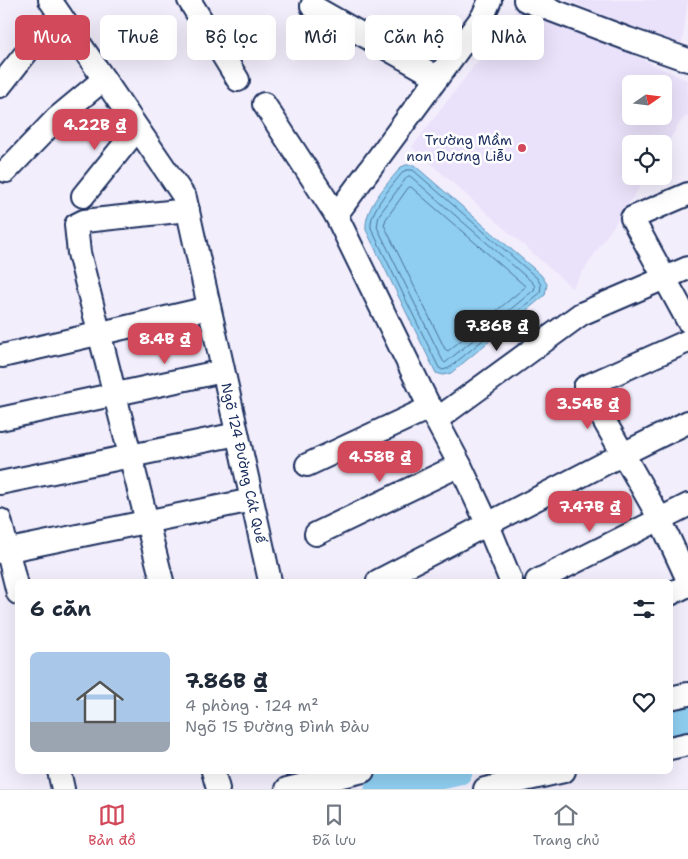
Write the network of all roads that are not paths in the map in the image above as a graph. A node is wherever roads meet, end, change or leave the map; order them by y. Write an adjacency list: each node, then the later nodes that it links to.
1 (189, 0): 9 (street)
2 (490, 0): 7 (street)
3 (525, 0): 6 (street)
4 (312, 6): 7 (street)
5 (55, 8): 8 (street, Ngõ 124 Đường Cát Quế); 10 (street)
6 (688, 60)
7 (437, 77): 17 (street)
8 (104, 79): 12 (street, Ngõ 124 Đường Cát Quế); 13 (street)
9 (238, 80)
10 (0, 86)
11 (264, 104): 17 (street)
12 (137, 129): 15 (street); 16 (street, Ngõ 124 Đường Cát Quế)
13 (6, 171)
14 (688, 194): 19 (street)
15 (83, 196)
16 (188, 210): 20 (street, Ngõ 124 Đường Cát Quế); 22 (street)
17 (336, 215): 27 (street)
18 (688, 268): 19 (street)
19 (665, 278): 21 (street); 27 (street)
20 (209, 308): 22 (street); 25 (street, Ngõ 124 Đường Cát Quế)
21 (688, 321)
22 (99, 333): 24 (street); 26 (street)
23 (688, 341): 31 (street)
24 (2, 356)
25 (223, 371): 26 (street); 30 (street, Ngõ 124 Đường Cát Quế)
26 (115, 395): 28 (street); 32 (street)
27 (433, 413): 33 (street); 34 (street)
28 (0, 419)
29 (688, 422): 31 (street)
30 (237, 434): 32 (street); 36 (street, Ngõ 124 Đường Cát Quế)
31 (623, 454): 38 (street); 41 (street)
32 (130, 456): 35 (street); 40 (street)
33 (307, 464)
34 (460, 465): 41 (street); 42 (street)
35 (0, 483)
36 (252, 500): 40 (street); 45 (street, Ngõ 124 Đường Cát Quế)
37 (688, 505): 38 (street)
38 (660, 518): 48 (street); 49 (street)
39 (0, 520): 43 (street)
40 (146, 522): 43 (street); 44 (street)
41 (488, 524): 46 (street); 47 (street)
42 (316, 534)
43 (4, 551): 50 (street)
44 (161, 579)
45 (270, 579)
46 (382, 579)
47 (510, 579)
48 (541, 579)
49 (688, 580)
50 (15, 584)
51 (688, 585): 52 (street)
52 (673, 592)
53 (688, 694): 54 (street)
54 (673, 697)
55 (688, 744): 56 (street)
56 (673, 747)
57 (60, 774): 62 (street)
58 (214, 774): 63 (street)
59 (339, 774): 61 (street)
60 (551, 774): 65 (street)
61 (315, 777): 64 (street)
62 (63, 789)
63 (218, 789)
64 (287, 789)
65 (485, 789)

